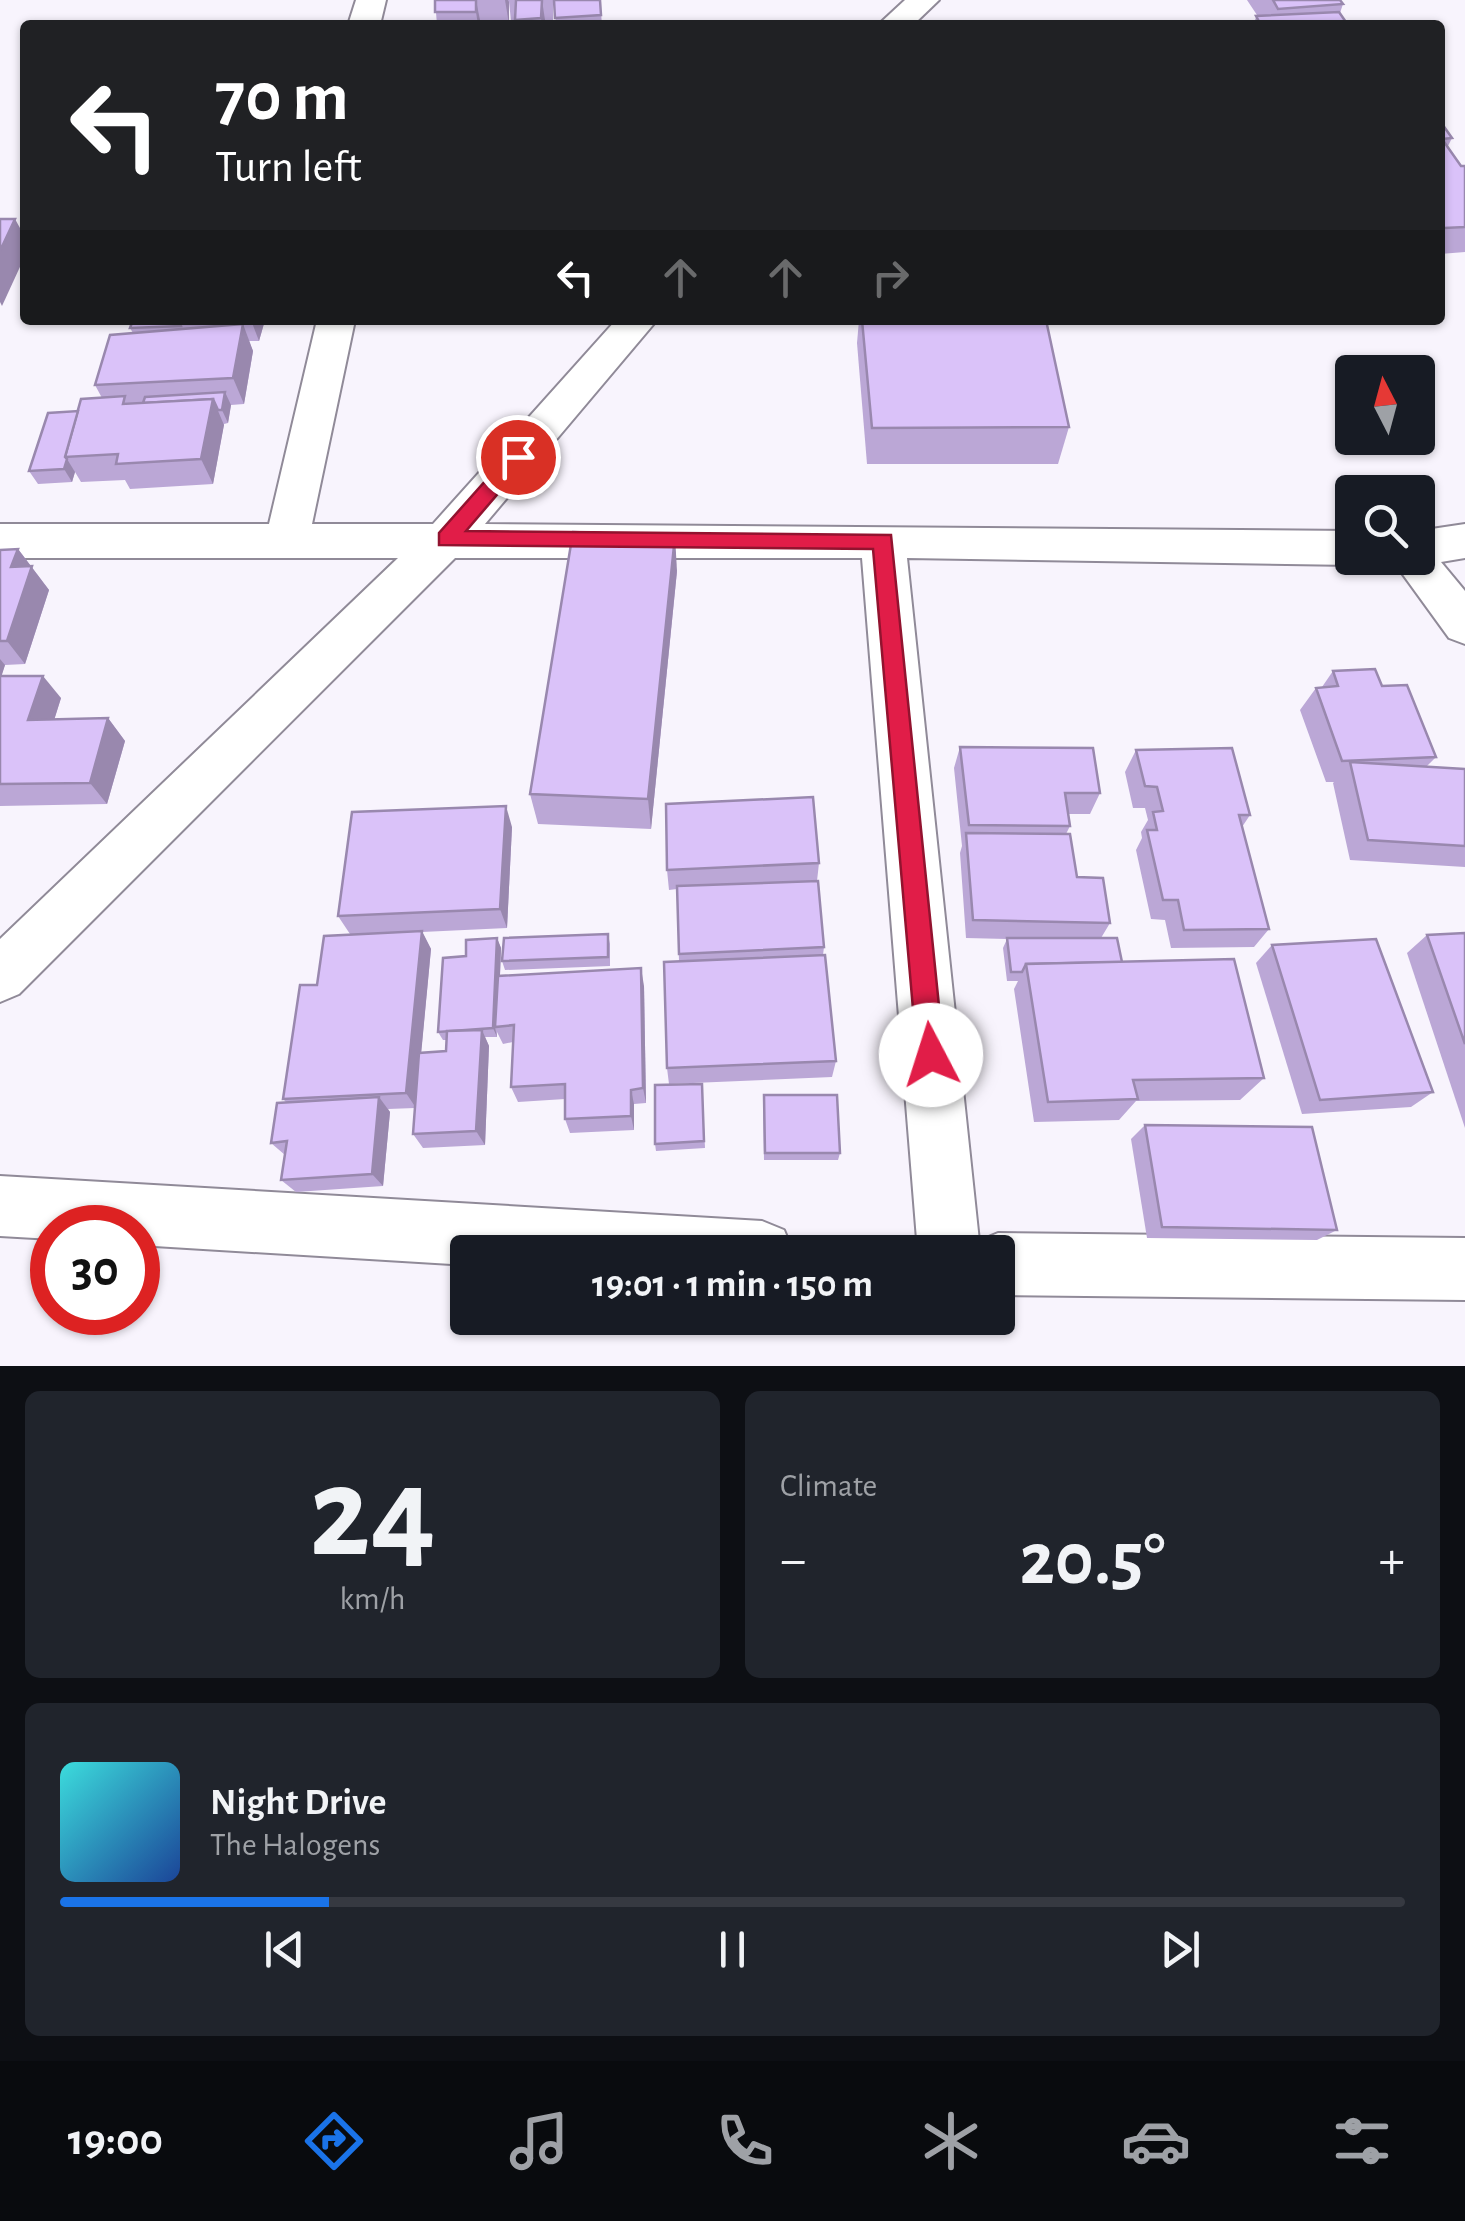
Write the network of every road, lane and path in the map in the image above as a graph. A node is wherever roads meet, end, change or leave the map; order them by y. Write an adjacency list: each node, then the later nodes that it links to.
1 (924, 0): 2 (street)
2 (900, 20)
3 (335, 325): 5 (street)
4 (634, 325): 6 (street)
5 (287, 539): 6 (street); 7 (street)
6 (446, 539): 8 (street); 14 (street)
7 (0, 541)
8 (883, 541): 11 (street); 17 (street)
9 (1465, 541): 10 (street)
10 (1435, 545)
11 (1335, 548)
12 (1426, 575): 13 (street)
13 (1465, 625)
14 (0, 976)
15 (0, 1206): 16 (street)
16 (480, 1235)
17 (947, 1235)
18 (1015, 1264): 19 (street)
19 (1465, 1269)

